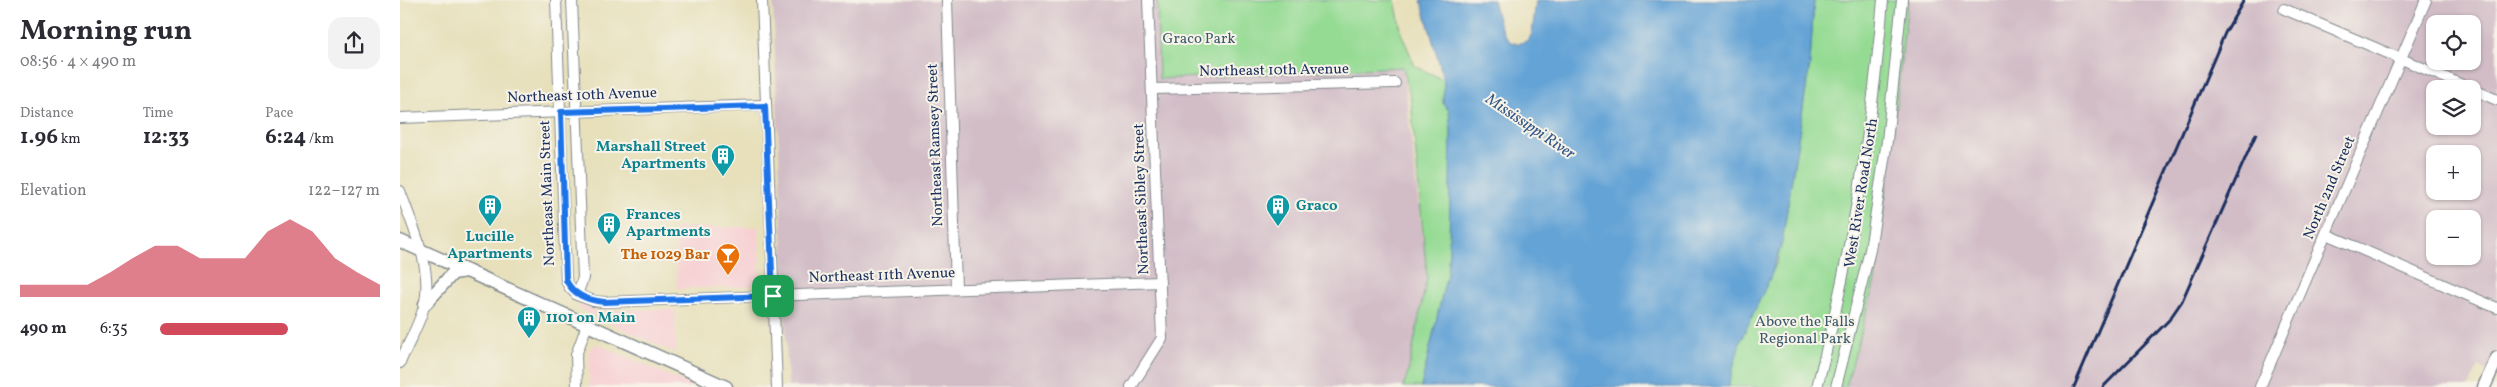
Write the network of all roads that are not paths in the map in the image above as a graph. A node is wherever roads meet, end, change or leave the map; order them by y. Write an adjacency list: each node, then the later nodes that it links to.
1 (556, 0): 20 (street, Northeast Main Street)
2 (572, 0): 19 (street, Northeast Main Street)
3 (762, 0): 18 (street)
4 (947, 0): 28 (street, Northeast Ramsey Street)
5 (1148, 0): 15 (street, Northeast Sibley Street)
6 (1883, 0): 10 (street, West River Road North)
7 (1902, 0): 11 (street, West River Road North)
8 (2426, 0): 12 (street, North 2nd Street)
9 (2284, 9): 12 (street)
10 (1879, 45): 11 (street); 40 (street, West River Road North)
11 (1898, 47): 41 (street, West River Road North)
12 (2401, 58): 13 (street); 23 (street, North 2nd Street)
13 (2451, 80)
14 (1395, 83): 15 (street, Northeast 10th Avenue)
15 (1154, 89): 27 (street, Northeast Sibley Street)
16 (2481, 93): 17 (street)
17 (2497, 100)
18 (765, 106): 19 (street, Northeast 10th Avenue); 30 (street)
19 (577, 111): 20 (street, Northeast 10th Avenue); 29 (street, Northeast Main Street)
20 (561, 112): 21 (street, Northeast 10th Avenue); 29 (street, Northeast Main Street)
21 (400, 118)
22 (400, 191): 25 (street)
23 (2326, 234): 32 (street); 42 (street, North 2nd Street)
24 (400, 241): 25 (main road)
25 (421, 250): 26 (main road); 31 (street)
26 (466, 270): 31 (main road); 33 (main road)
27 (1160, 282): 28 (street, Northeast 11th Avenue); 39 (street, Northeast Sibley Street)
28 (956, 288): 30 (street, Northeast 11th Avenue)
29 (577, 294): 30 (street, Northeast 11th Avenue)
30 (773, 296): 38 (street)
31 (425, 304): 35 (street)
32 (2497, 308)
33 (588, 325): 36 (street); 37 (main road)
34 (2497, 358): 43 (main road)
35 (400, 362)
36 (577, 387)
37 (726, 387)
38 (777, 387)
39 (1131, 387)
40 (1817, 387)
41 (1836, 387)
42 (2260, 387)
43 (2484, 387)

